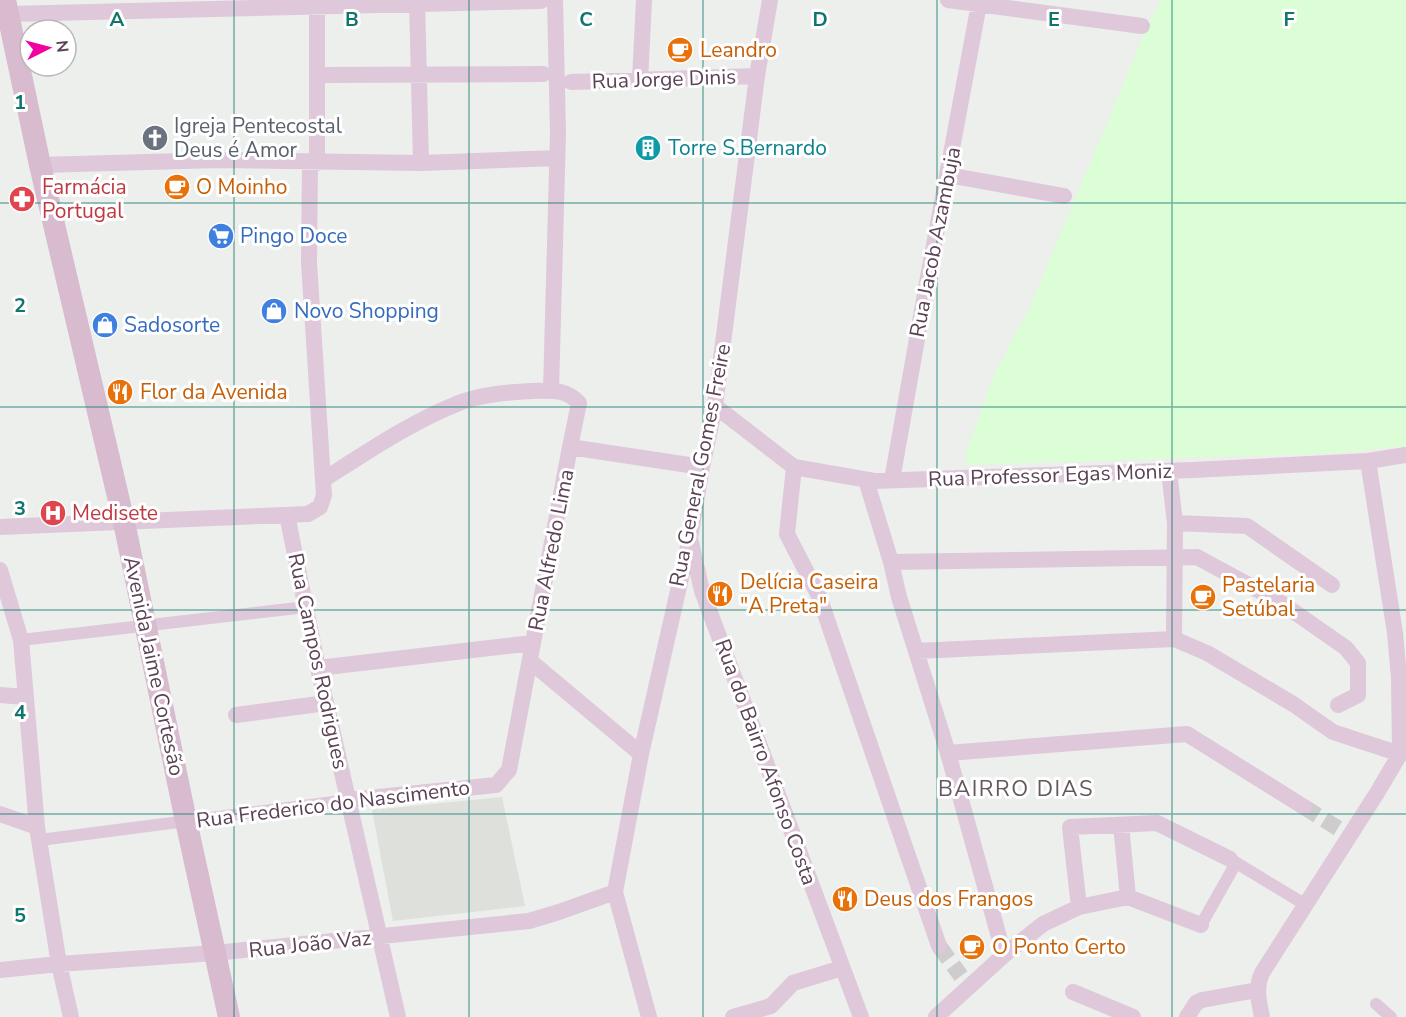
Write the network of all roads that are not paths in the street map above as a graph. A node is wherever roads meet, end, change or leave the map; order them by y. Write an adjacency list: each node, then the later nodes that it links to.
1 (644, 0): 14 (street)
2 (770, 0): 13 (street, Rua General Gomes Freire)
3 (948, 0): 7 (street)
4 (548, 1): 5 (street); 16 (street)
5 (417, 2): 6 (street); 12 (street)
6 (317, 4): 8 (street); 11 (street)
7 (979, 4): 9 (street); 20 (street, Rua Jacob Azambuja)
8 (6, 7): 19 (main road, Avenida Jaime Cortesão)
9 (1143, 26)
10 (543, 74): 12 (street)
11 (317, 75): 12 (street); 17 (street)
12 (420, 75): 18 (street)
13 (757, 76): 14 (street, Rua Jorge Dinis); 23 (street, Rua General Gomes Freire)
14 (640, 80): 15 (street, Rua Jorge Dinis)
15 (572, 82)
16 (557, 158): 18 (street); 22 (street)
17 (314, 163): 18 (street); 19 (street); 30 (street)
18 (421, 163)
19 (40, 165): 34 (main road, Avenida Jaime Cortesão)
20 (948, 175): 21 (street); 32 (street, Rua Jacob Azambuja)
21 (1064, 196)
22 (551, 391): 24 (street); 30 (street)
23 (716, 406): 27 (street, Rua General Gomes Freire); 28 (street, Rua Professor Egas Moniz)
24 (570, 447): 27 (street, Rua Alfredo Lima); 48 (street, Rua Alfredo Lima)
25 (1406, 455): 26 (street, Rua Professor Egas Moniz)
26 (1368, 460): 29 (street, Rua Professor Egas Moniz); 59 (street)
27 (702, 467): 37 (street, Rua General Gomes Freire)
28 (794, 467): 31 (street, Rua Professor Egas Moniz); 73 (street)
29 (1169, 471): 32 (street, Rua Professor Egas Moniz); 35 (street)
30 (323, 480): 33 (street)
31 (870, 480): 32 (street, Rua Professor Egas Moniz); 39 (street)
32 (892, 480)
33 (287, 515): 34 (street); 44 (street, Rua Campos Rodrigues)
34 (124, 522): 36 (street); 45 (main road, Avenida Jaime Cortesão)
35 (1174, 524): 38 (street); 41 (street)
36 (0, 527)
37 (690, 538): 42 (street, Rua do Bairro Afonso Costa); 43 (street, Rua General Gomes Freire)
38 (1173, 558): 39 (street); 46 (street); 55 (street)
39 (891, 562): 49 (street)
40 (0, 570): 47 (street)
41 (1332, 585)
42 (702, 591): 43 (street); 77 (street, Rua do Bairro Afonso Costa)
43 (676, 594): 57 (street, Rua General Gomes Freire)
44 (306, 607): 45 (street); 51 (street, Rua Campos Rodrigues)
45 (146, 626): 47 (street); 63 (main road, Avenida Jaime Cortesão)
46 (1174, 639): 49 (street); 59 (street)
47 (21, 640): 53 (street)
48 (533, 643): 50 (street, Rua Alfredo Lima); 51 (street, Rua Alfredo Lima)
49 (916, 651): 58 (street)
50 (530, 661): 57 (street); 60 (street, Rua Frederico do Nascimento)
51 (318, 668): 54 (street, Rua Campos Rodrigues)
52 (0, 695): 53 (street)
53 (25, 698): 65 (street)
54 (326, 703): 56 (street); 60 (street, Rua Campos Rodrigues)
55 (1338, 705)
56 (236, 715)
57 (641, 753): 67 (street, Rua General Gomes Freire)
58 (948, 753): 61 (street); 75 (street)
59 (1403, 753): 69 (street)
60 (349, 800): 63 (street, Rua Frederico do Nascimento); 72 (street, Rua Campos Rodrigues)
61 (1305, 807)
62 (0, 814): 65 (street)
63 (186, 821): 65 (street, Rua Frederico do Nascimento); 74 (main road, Avenida Jaime Cortesão)
64 (1121, 825): 66 (street); 68 (street); 70 (street)
65 (38, 834): 76 (street)
66 (1233, 861): 69 (street); 71 (street)
67 (615, 892): 72 (street, Rua João Vaz); 86 (street)
68 (1128, 897): 70 (street); 71 (street)
69 (1305, 905): 79 (street)
70 (1079, 907): 75 (street)
71 (1201, 925)
72 (380, 937): 74 (street, Rua João Vaz); 85 (street, Rua Campos Rodrigues)
73 (939, 946)
74 (215, 953): 76 (street, Rua João Vaz); 84 (main road, Avenida Jaime Cortesão)
75 (1004, 955): 82 (street)
76 (60, 964): 78 (street, Rua João Vaz); 83 (street)
77 (843, 968): 87 (street); 88 (street, Rua do Bairro Afonso Costa)
78 (0, 970)
79 (1257, 990): 91 (street); 92 (street)
80 (1073, 992): 90 (street)
81 (1376, 1005): 93 (street)
82 (940, 1013): 89 (street)
83 (71, 1017)
84 (229, 1017)
85 (398, 1017)
86 (649, 1017)
87 (733, 1017)
88 (861, 1017)
89 (960, 1017)
90 (1133, 1017)
91 (1187, 1017)
92 (1262, 1017)
93 (1391, 1017)

